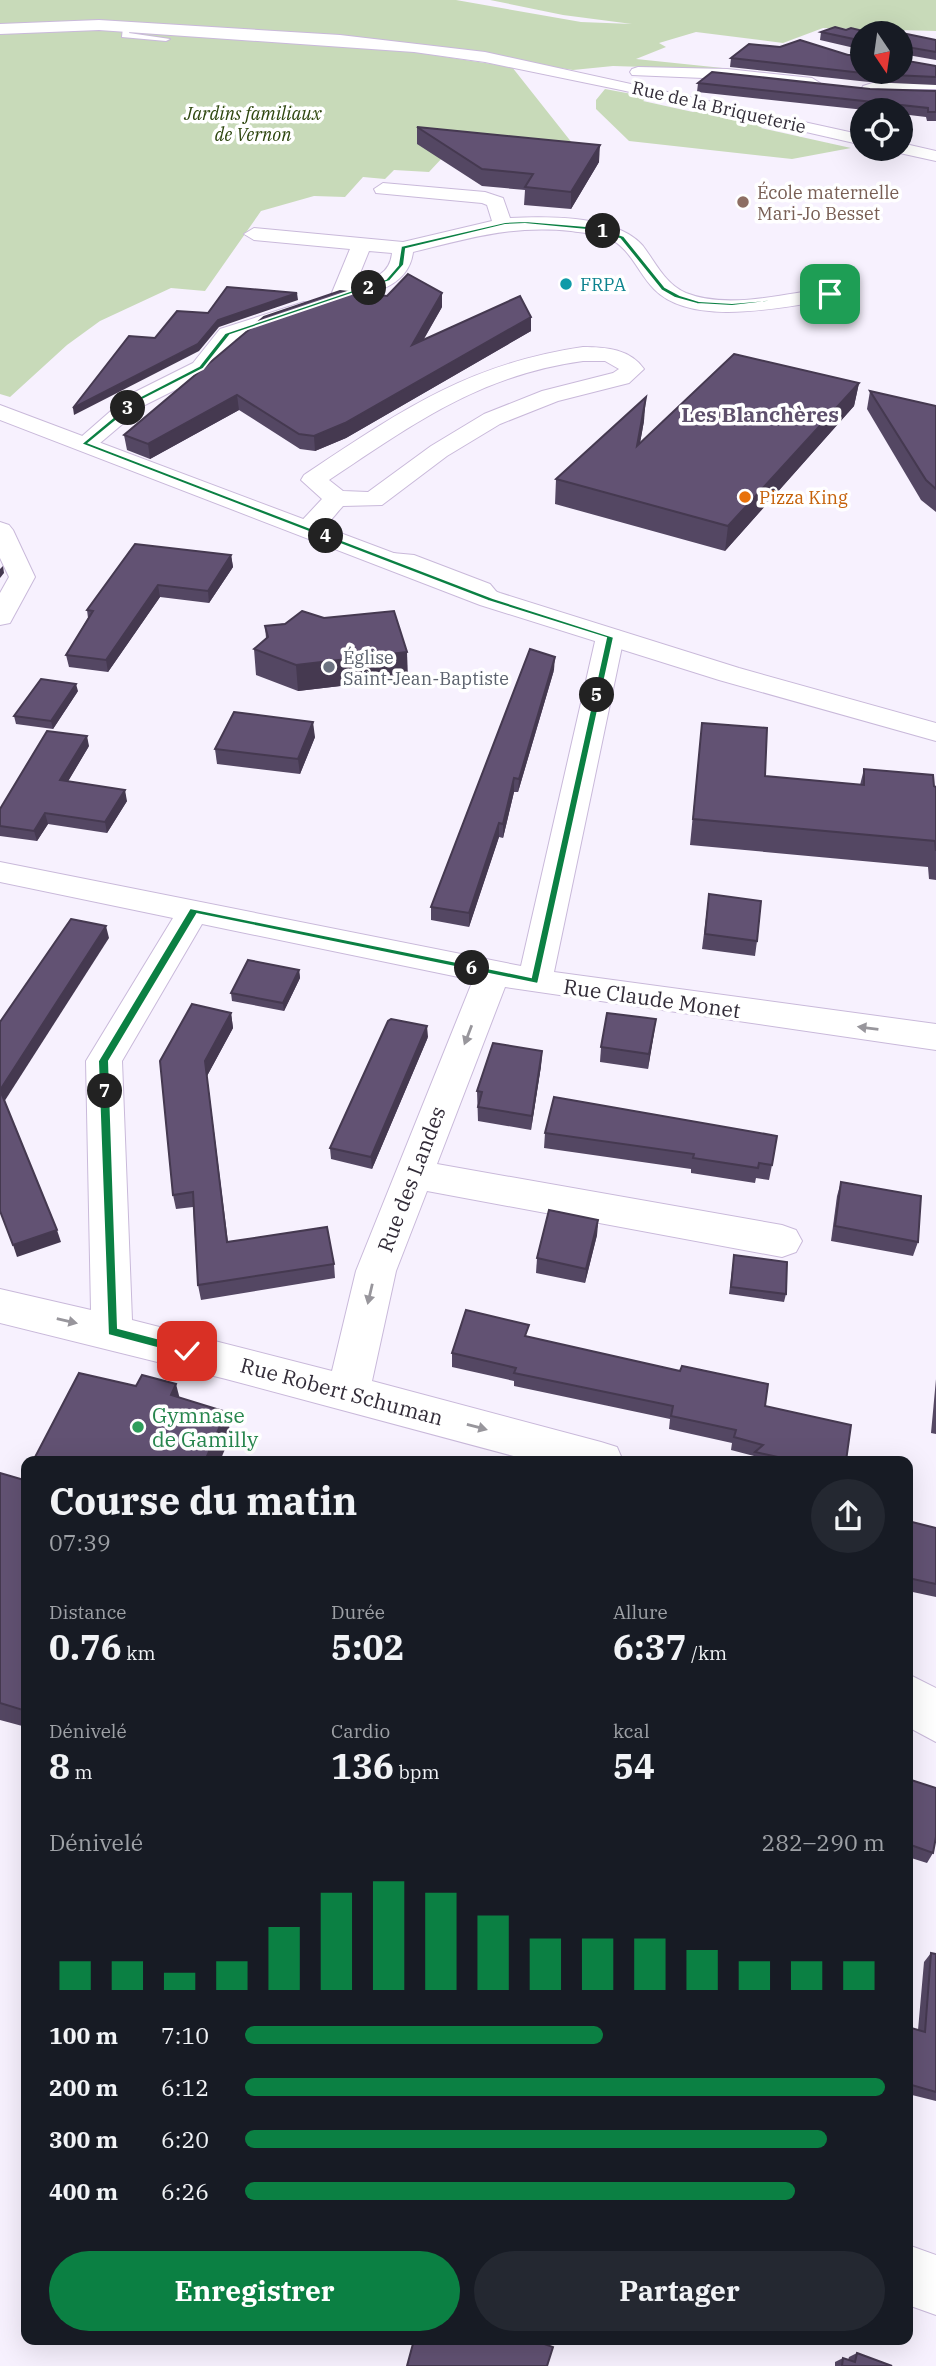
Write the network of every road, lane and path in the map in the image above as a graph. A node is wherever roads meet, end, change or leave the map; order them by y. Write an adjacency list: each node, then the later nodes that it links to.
1 (127, 27): 2 (street, Rue de la Briqueterie); 3 (lane); 5 (street, Rue de la Briqueterie)
2 (0, 29)
3 (166, 39)
4 (639, 72): 5 (street); 7 (street); 8 (street)
5 (575, 75): 7 (street, Rue de la Briqueterie)
6 (936, 84): 9 (street)
7 (621, 85): 12 (street, Rue de la Briqueterie)
8 (830, 85)
9 (936, 93)
10 (767, 107): 11 (street)
11 (850, 120)
12 (850, 136)
13 (913, 151): 14 (street)
14 (936, 156)
15 (383, 189): 16 (street)
16 (505, 224): 19 (street); 20 (street)
17 (254, 234): 18 (street)
18 (362, 243): 19 (street); 21 (street)
19 (403, 248): 21 (street)
20 (830, 294)
21 (341, 295): 23 (street)
22 (0, 412): 23 (street)
23 (85, 444): 25 (street)
24 (337, 498): 24 (street); 25 (street)
25 (307, 529): 28 (street)
26 (0, 530): 27 (street)
27 (0, 617)
28 (610, 637): 29 (street); 33 (street)
29 (936, 732)
30 (0, 873): 31 (street, Rue Claude Monet)
31 (194, 910): 32 (street, Rue Claude Monet); 38 (street)
32 (493, 972): 33 (street, Rue Claude Monet); 35 (street, Rue des Landes, one-way to 35)
33 (535, 981): 34 (street, Rue Claude Monet, one-way to 33)
34 (936, 1037)
35 (413, 1174): 36 (street); 39 (street, Rue des Landes, one-way to 39)
36 (782, 1241)
37 (0, 1306): 38 (street, Rue Robert Schuman, one-way to 38)
38 (112, 1332): 39 (street, Rue Robert Schuman)
39 (348, 1392): 40 (street, Rue Robert Schuman, one-way to 40)
40 (582, 1456)
41 (913, 1701): 42 (street)
42 (936, 1718)
43 (913, 2277): 44 (street)
44 (936, 2286)

